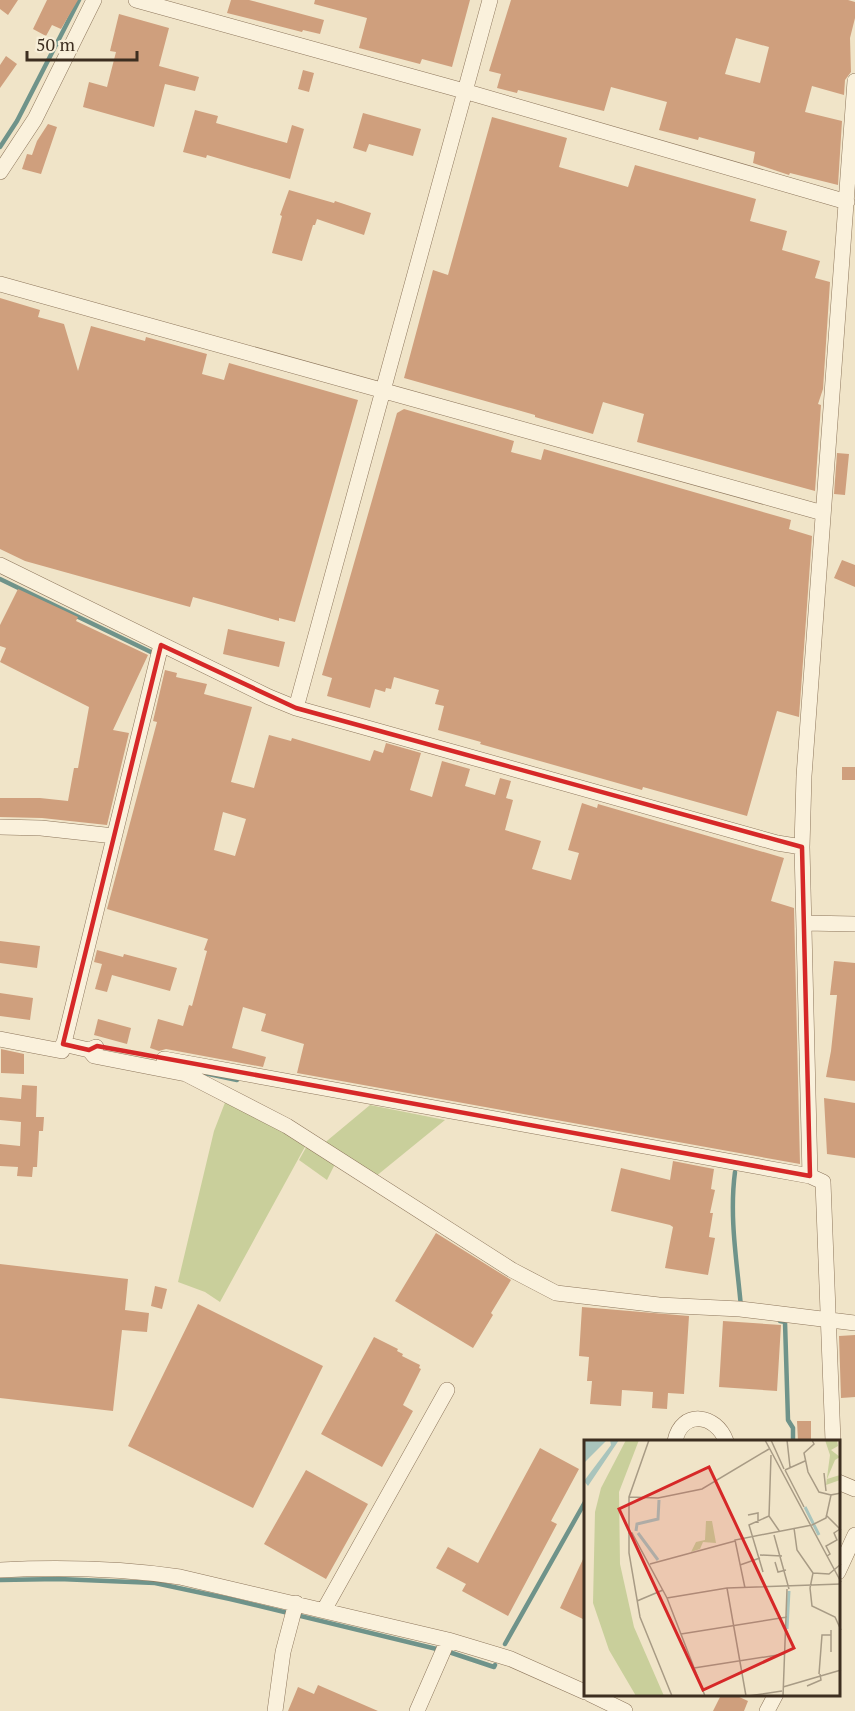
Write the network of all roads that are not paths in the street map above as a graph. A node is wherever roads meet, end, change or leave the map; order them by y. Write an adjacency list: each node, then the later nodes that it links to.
1 (94, 0): 6 (street)
2 (136, 0): 5 (street)
3 (490, 0): 5 (street)
4 (855, 81): 7 (street)
5 (464, 91): 7 (street); 9 (street)
6 (0, 172)
7 (847, 202): 10 (street)
8 (0, 284): 9 (street)
9 (384, 390): 10 (street); 13 (street)
10 (823, 513): 16 (street)
11 (0, 566): 12 (street)
12 (161, 645): 13 (street); 15 (street)
13 (296, 708): 16 (street)
14 (0, 827): 15 (street)
15 (110, 836): 20 (street)
16 (802, 847): 17 (street)
17 (804, 923): 18 (street); 22 (street)
18 (855, 924)
19 (0, 1039): 20 (street)
20 (63, 1044): 21 (street)
21 (205, 1075): 22 (street); 23 (street)
22 (810, 1176): 23 (street)
23 (828, 1321): 24 (street); 28 (street)
24 (855, 1323)
25 (447, 1390): 35 (street)
26 (675, 1440): 27 (street)
27 (725, 1440)
28 (833, 1440)
29 (840, 1483): 30 (street)
30 (855, 1489)
31 (855, 1535): 32 (street)
32 (840, 1568)
33 (0, 1570): 34 (street)
34 (294, 1610): 35 (street); 40 (street)
35 (324, 1610): 36 (street)
36 (445, 1647): 37 (street); 41 (street)
37 (584, 1692)
38 (592, 1696): 42 (street)
39 (775, 1696): 43 (street)
40 (274, 1711)
41 (417, 1711)
42 (625, 1711)
43 (766, 1711)

